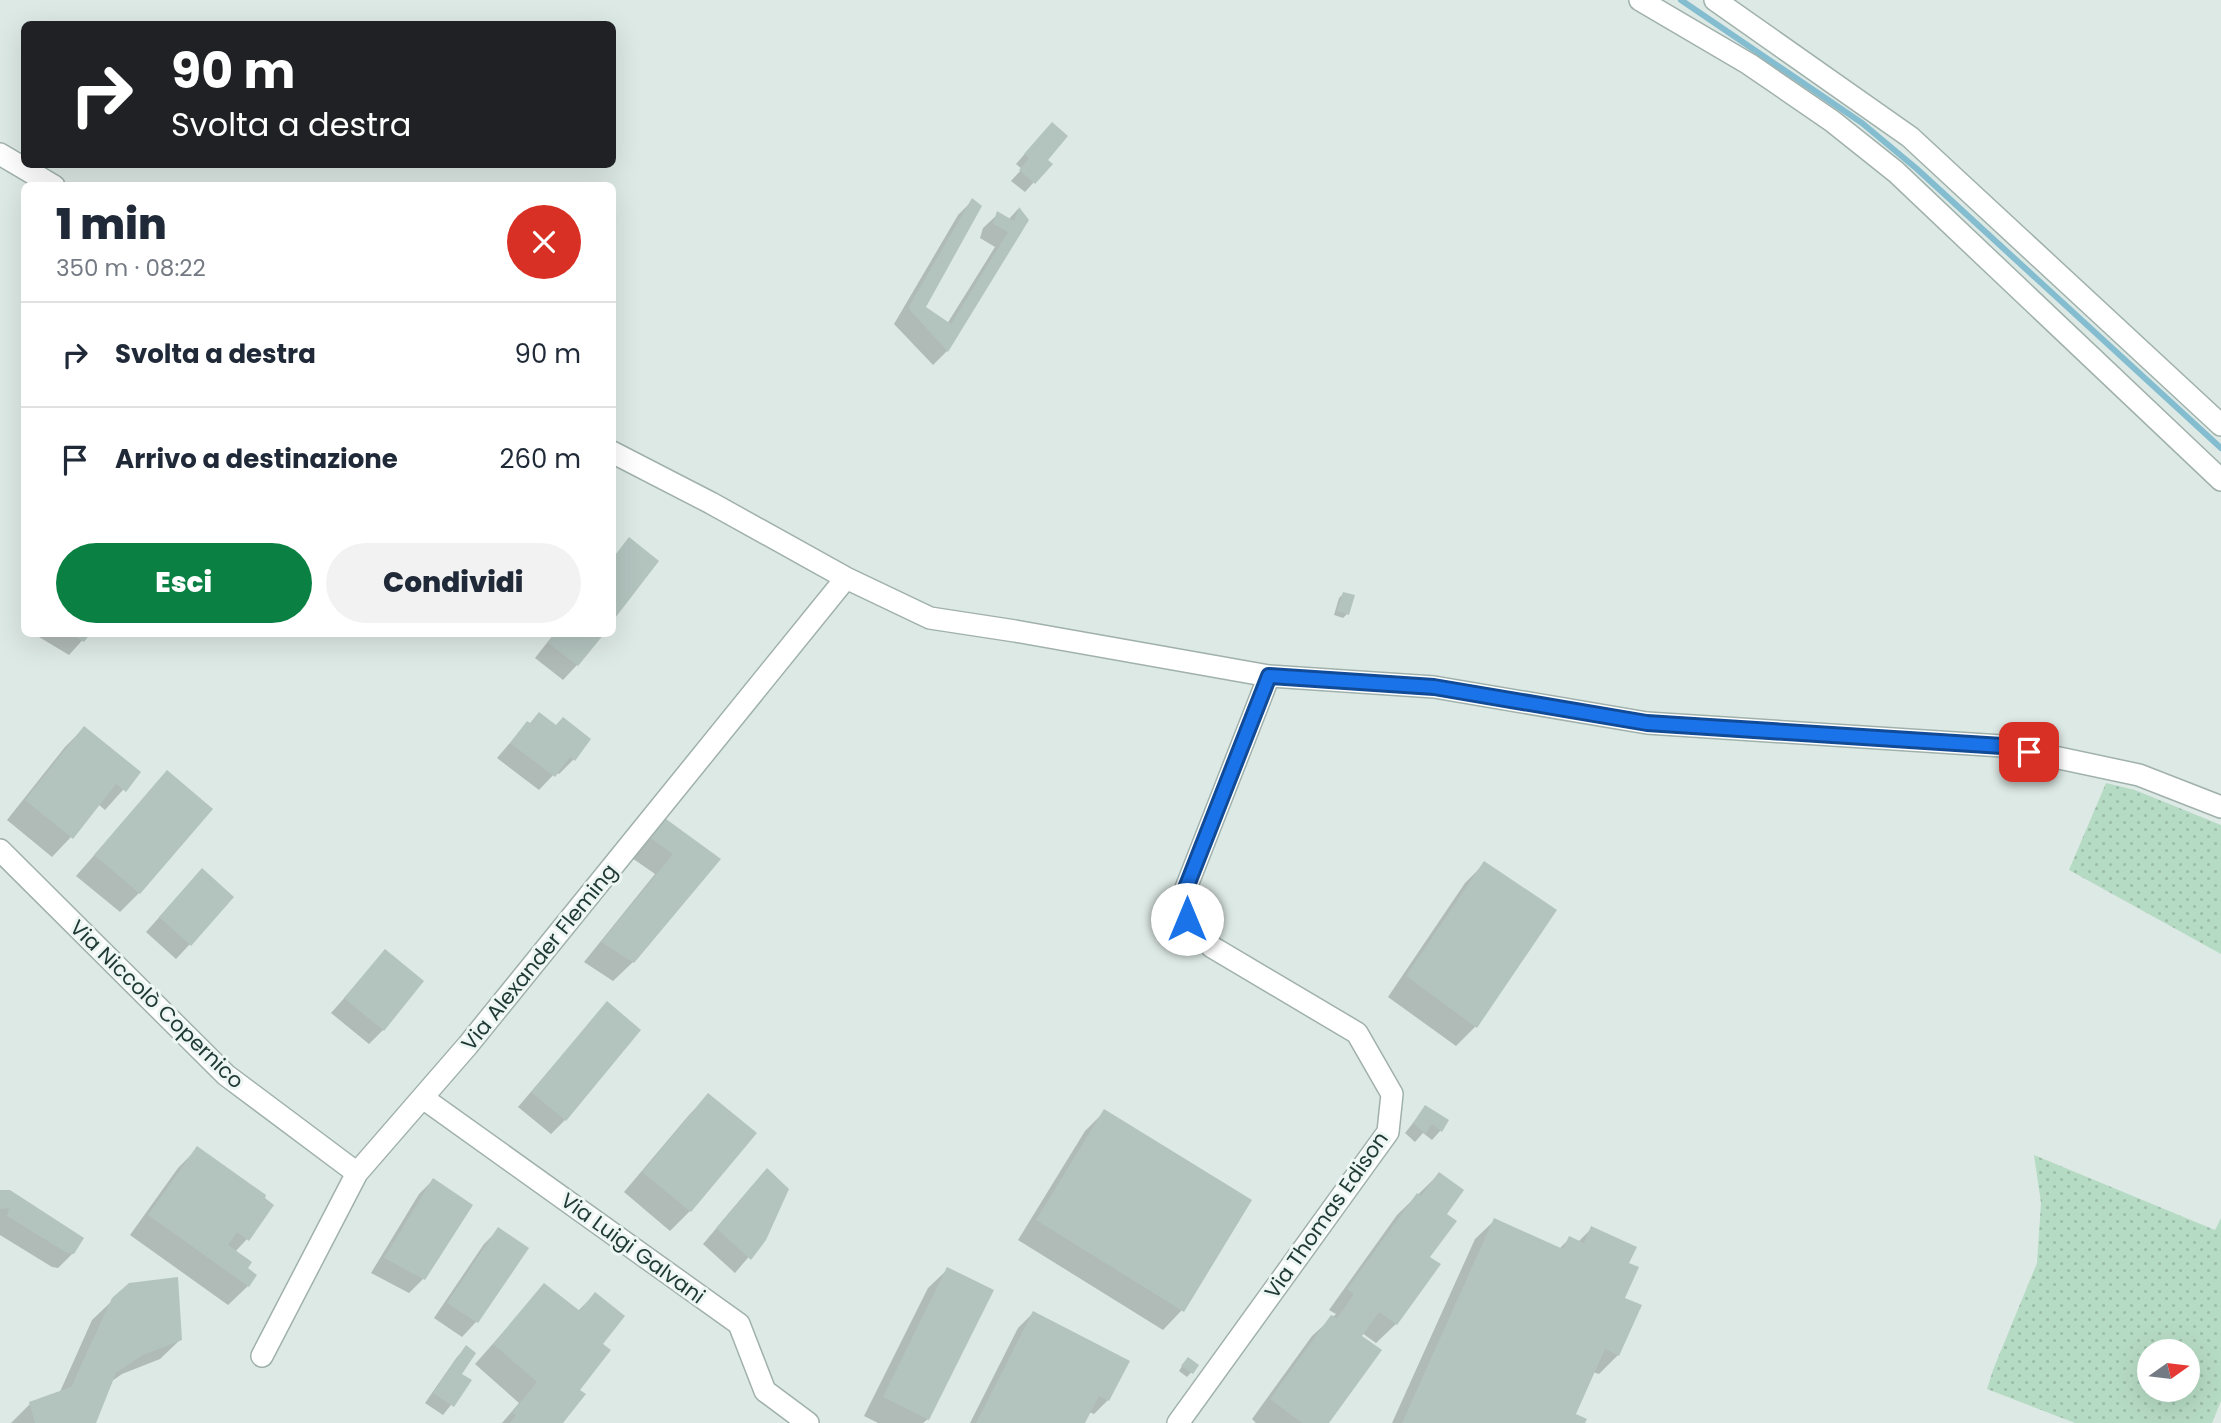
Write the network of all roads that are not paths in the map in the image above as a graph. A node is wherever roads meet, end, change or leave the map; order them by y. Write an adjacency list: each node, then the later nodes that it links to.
1 (1640, 0): 9 (street)
2 (1715, 0): 7 (street)
3 (0, 154): 4 (street)
4 (21, 166)
5 (24, 168): 6 (street)
6 (47, 182)
7 (2221, 425)
8 (616, 454): 10 (street)
9 (2221, 480)
10 (846, 578): 11 (street); 14 (street, Via Alexander Fleming)
11 (1269, 676): 12 (street); 18 (street, Via Thomas Edison)
12 (2221, 807)
13 (0, 850): 15 (street, Via Niccolò Copernico)
14 (423, 1098): 15 (street, Via Alexander Fleming); 17 (street, Via Luigi Galvani)
15 (357, 1173): 16 (street, Via Alexander Fleming)
16 (262, 1356)
17 (808, 1423)
18 (1178, 1423)

